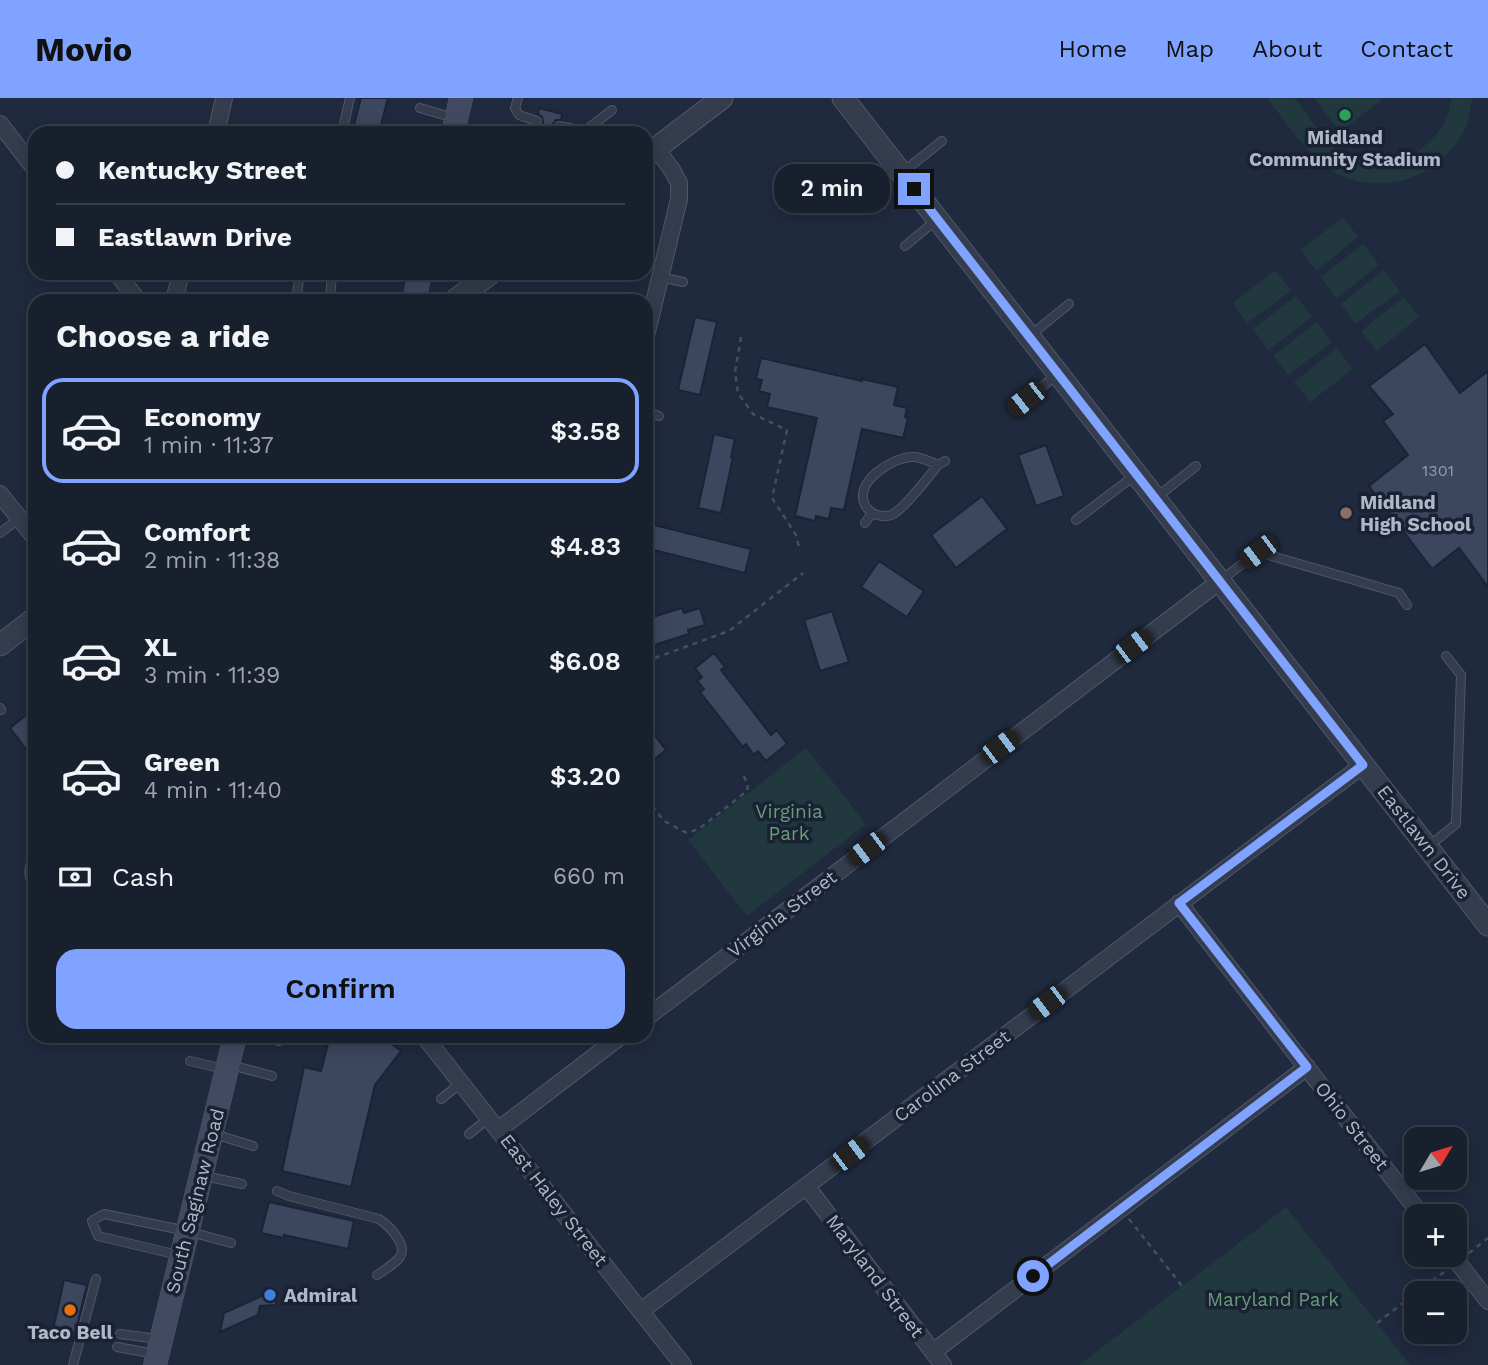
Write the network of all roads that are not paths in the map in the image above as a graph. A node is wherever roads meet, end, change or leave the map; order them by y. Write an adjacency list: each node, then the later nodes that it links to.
1 (224, 98): 11 (street)
2 (350, 98): 12 (lane)
3 (517, 98): 8 (lane)
4 (722, 98): 15 (street)
5 (843, 98): 18 (street, Eastlawn Drive)
6 (420, 108): 9 (lane)
7 (612, 110): 13 (lane)
8 (537, 121)
9 (457, 122)
10 (0, 124): 17 (street)
11 (218, 126)
12 (344, 126)
13 (591, 126)
14 (942, 141): 18 (lane)
15 (653, 150)
16 (653, 154): 21 (street)
17 (28, 160)
18 (902, 173): 19 (street, Eastlawn Drive)
19 (938, 220): 20 (lane); 27 (street, Eastlawn Drive)
20 (905, 246)
21 (660, 276): 23 (lane); 26 (street)
22 (482, 280): 24 (street)
23 (683, 282)
24 (463, 294)
25 (1069, 303): 27 (lane)
26 (653, 306)
27 (1029, 336): 28 (street, Eastlawn Drive)
28 (1058, 374): 29 (lane); 33 (street, Eastlawn Drive)
29 (1014, 409)
30 (653, 414): 31 (lane)
31 (659, 416)
32 (1196, 466): 35 (lane)
33 (1136, 474): 35 (street, Eastlawn Drive); 38 (lane)
34 (0, 494): 37 (street)
35 (1156, 499): 42 (street, Eastlawn Drive)
36 (872, 513): 36 (lane); 39 (lane)
37 (19, 519): 40 (street); 41 (lane)
38 (1076, 520)
39 (865, 523)
40 (28, 530)
41 (0, 533)
42 (1220, 581): 43 (lane); 47 (street, Eastlawn Drive); 51 (street, Virginia Street)
43 (1407, 605)
44 (28, 623): 45 (street)
45 (0, 645)
46 (1446, 656): 48 (lane)
47 (1363, 765): 48 (street, Eastlawn Drive); 49 (street, Carolina Street)
48 (1428, 847): 50 (street, Eastlawn Drive)
49 (1179, 903): 57 (street, Ohio Street); 67 (street, Carolina Street)
50 (1488, 925)
51 (653, 1012)
52 (233, 1043): 56 (main road, South Saginaw Road)
53 (430, 1043): 59 (street, East Haley Street)
54 (611, 1043): 61 (street)
55 (190, 1061): 56 (lane)
56 (228, 1067): 58 (lane); 62 (main road, South Saginaw Road)
57 (1307, 1067): 69 (street, Ohio Street); 81 (street)
58 (272, 1076)
59 (461, 1083): 60 (lane); 61 (street, East Haley Street)
60 (441, 1099)
61 (494, 1124): 63 (lane); 77 (street, East Haley Street)
62 (211, 1133): 64 (lane); 65 (main road, South Saginaw Road)
63 (469, 1134)
64 (253, 1146)
65 (201, 1175): 66 (lane); 70 (main road, South Saginaw Road)
66 (242, 1184)
67 (807, 1187): 77 (street, Carolina Street); 81 (street, Maryland Street)
68 (277, 1191): 74 (lane)
69 (1413, 1204)
70 (187, 1231): 71 (lane); 72 (main road, South Saginaw Road); 72 (lane)
71 (231, 1243)
72 (181, 1256): 80 (main road, South Saginaw Road)
73 (1462, 1267): 76 (street)
74 (377, 1275)
75 (96, 1279): 82 (lane)
76 (1488, 1301)
77 (641, 1311): 83 (street, East Haley Street)
78 (120, 1334): 80 (lane)
79 (117, 1347): 80 (lane)
80 (158, 1353)
81 (938, 1359)
82 (73, 1365)
83 (683, 1365)

